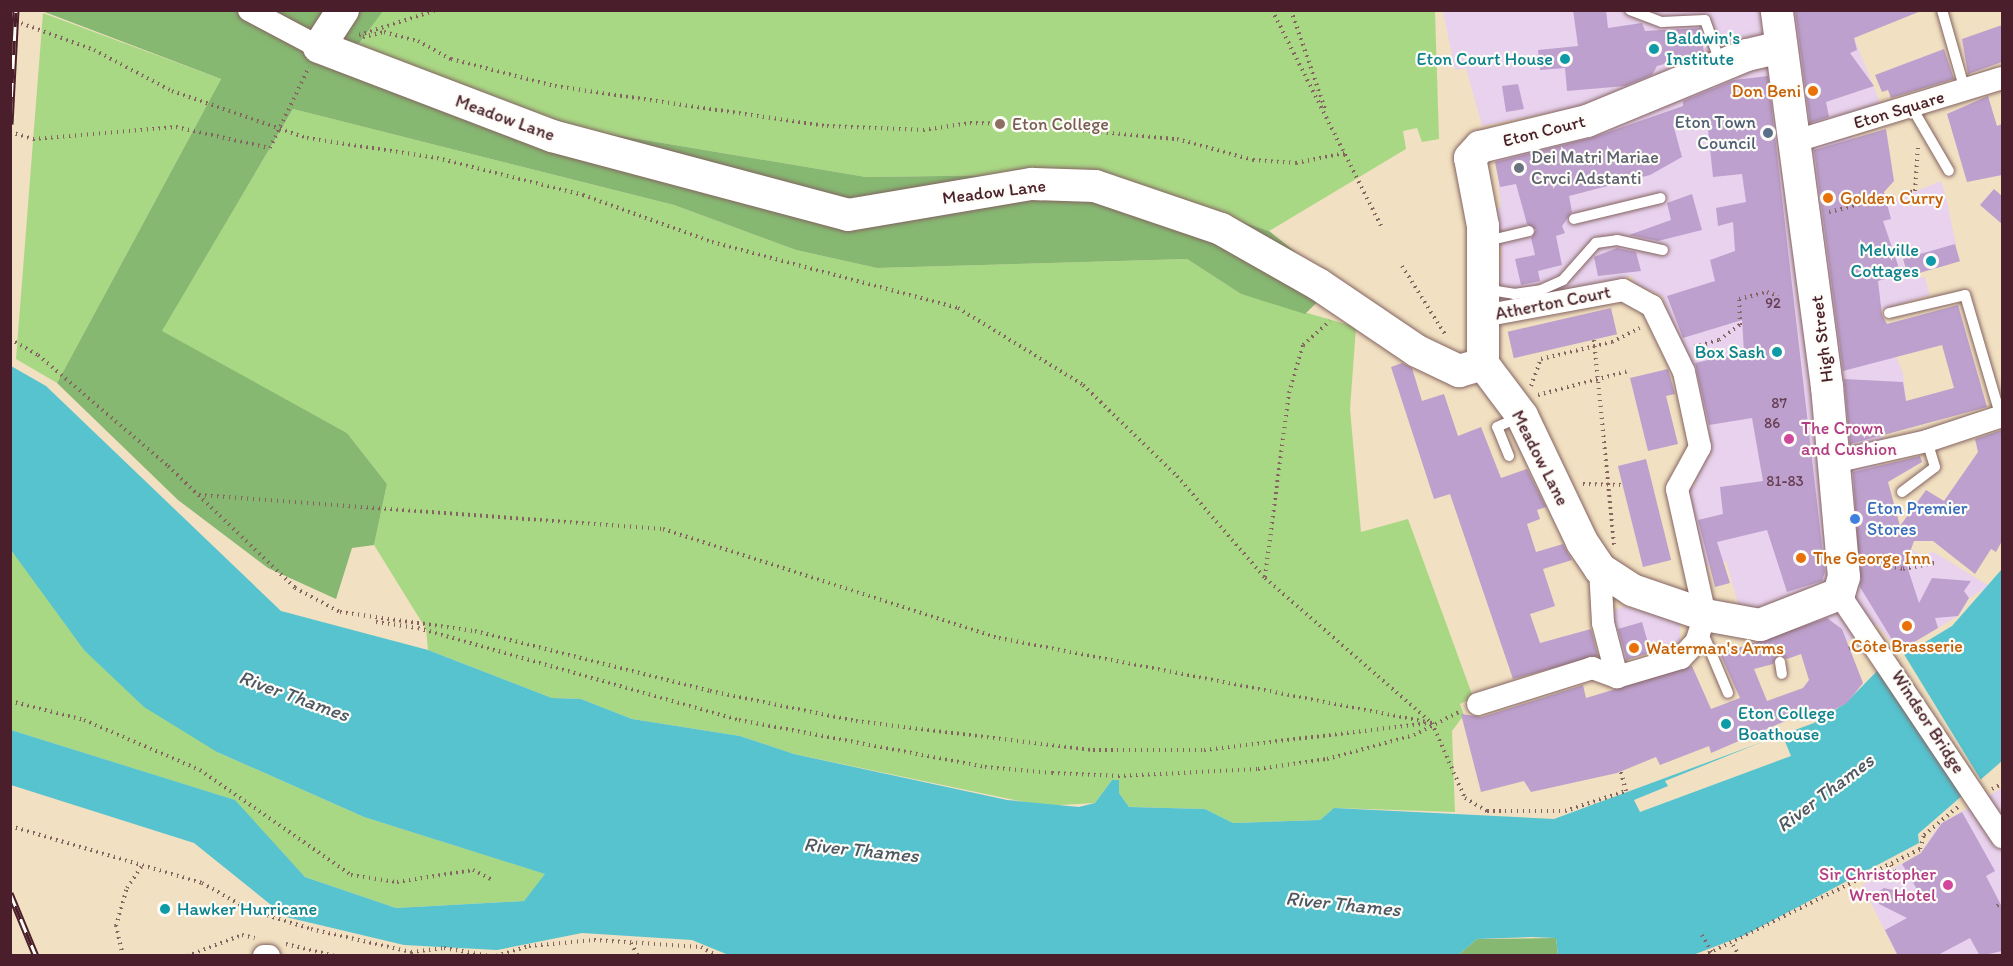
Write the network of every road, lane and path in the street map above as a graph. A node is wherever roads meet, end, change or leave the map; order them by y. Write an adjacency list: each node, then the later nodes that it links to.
1 (249, 10): 10 (street, Meadow Lane)
2 (343, 10): 10 (street)
3 (437, 10): 10 (path)
4 (1272, 10): 16 (path)
5 (1291, 10): 16 (path)
6 (1630, 10): 12 (lane)
7 (1777, 10): 11 (street, High Street)
8 (1942, 10): 14 (lane)
9 (10, 19): 17 (path)
10 (319, 47): 17 (path); 21 (path); 33 (street, Meadow Lane)
11 (1781, 47): 12 (street, Eton Court); 20 (street, High Street)
12 (1721, 65): 28 (street, Eton Court)
13 (2002, 78): 14 (street, Eton Square)
14 (1965, 90): 15 (street, Eton Square)
15 (1911, 106): 18 (lane); 20 (street, Eton Square)
16 (1330, 124): 21 (path)
17 (279, 128): 19 (path); 56 (path)
18 (1922, 129): 22 (lane); 24 (path)
19 (10, 132)
20 (1796, 141): 24 (street, High Street)
21 (1345, 153): 26 (path)
22 (1949, 171)
23 (1661, 198): 25 (lane)
24 (1807, 216): 47 (street, High Street)
25 (1574, 219)
26 (1382, 226)
27 (1528, 231): 28 (lane)
28 (1484, 242): 32 (street, Eton Court)
29 (1663, 250): 32 (lane)
30 (1402, 266): 40 (path)
31 (1778, 296): 39 (path)
32 (1484, 302): 35 (street, Atherton Court); 40 (street, Eton Court)
33 (1356, 310): 40 (street, Meadow Lane); 56 (path)
34 (1889, 313): 44 (lane)
35 (1659, 316): 38 (path); 39 (street, Atherton Court)
36 (10, 339): 52 (path)
37 (1594, 340): 38 (path)
38 (1595, 346): 42 (path); 42 (path)
39 (1676, 351): 59 (street, Atherton Court)
40 (1476, 367): 43 (street, Meadow Lane)
41 (1628, 371): 42 (path)
42 (1599, 381): 50 (path)
43 (1522, 416): 46 (lane); 48 (street, Meadow Lane)
44 (2002, 417): 45 (street)
45 (1928, 441): 47 (street); 51 (lane)
46 (1509, 456)
47 (1834, 462): 57 (street, High Street)
48 (1551, 478): 50 (path); 54 (street, Meadow Lane)
49 (1623, 485): 50 (path)
50 (1606, 489): 54 (path)
51 (1902, 492)
52 (199, 495): 58 (path); 68 (path)
53 (1935, 563): 55 (path)
54 (1597, 565): 59 (street, Meadow Lane); 64 (street)
55 (1883, 565)
56 (1265, 578): 68 (path)
57 (1839, 594): 59 (street, Meadow Lane); 70 (street, Windsor Bridge)
58 (373, 621): 68 (path); 68 (path)
59 (1703, 622): 64 (street); 65 (lane)
60 (1860, 645): 61 (path, bridge)
61 (1849, 649)
62 (1780, 662): 63 (lane)
63 (1782, 674)
64 (1617, 677): 67 (street)
65 (1728, 693)
66 (10, 701): 76 (path)
67 (1478, 704): 68 (path)
68 (1432, 723): 69 (path)
69 (1621, 772)
70 (1966, 798): 72 (street, Windsor Bridge); 73 (path)
71 (10, 826): 74 (path)
72 (2002, 837)
73 (1891, 865): 75 (path); 81 (path)
74 (142, 866): 83 (path); 86 (path)
75 (1897, 877)
76 (493, 880)
77 (2002, 903): 78 (path)
78 (1997, 906)
79 (1702, 935): 82 (path)
80 (631, 942): 87 (path); 88 (path); 89 (path)
81 (1733, 945): 82 (path); 91 (path)
82 (1712, 952): 90 (path)
83 (123, 956)
84 (264, 956): 85 (street)
85 (269, 956)
86 (490, 956)
87 (496, 956)
88 (639, 956)
89 (717, 956)
90 (1703, 956)
91 (1740, 956)

